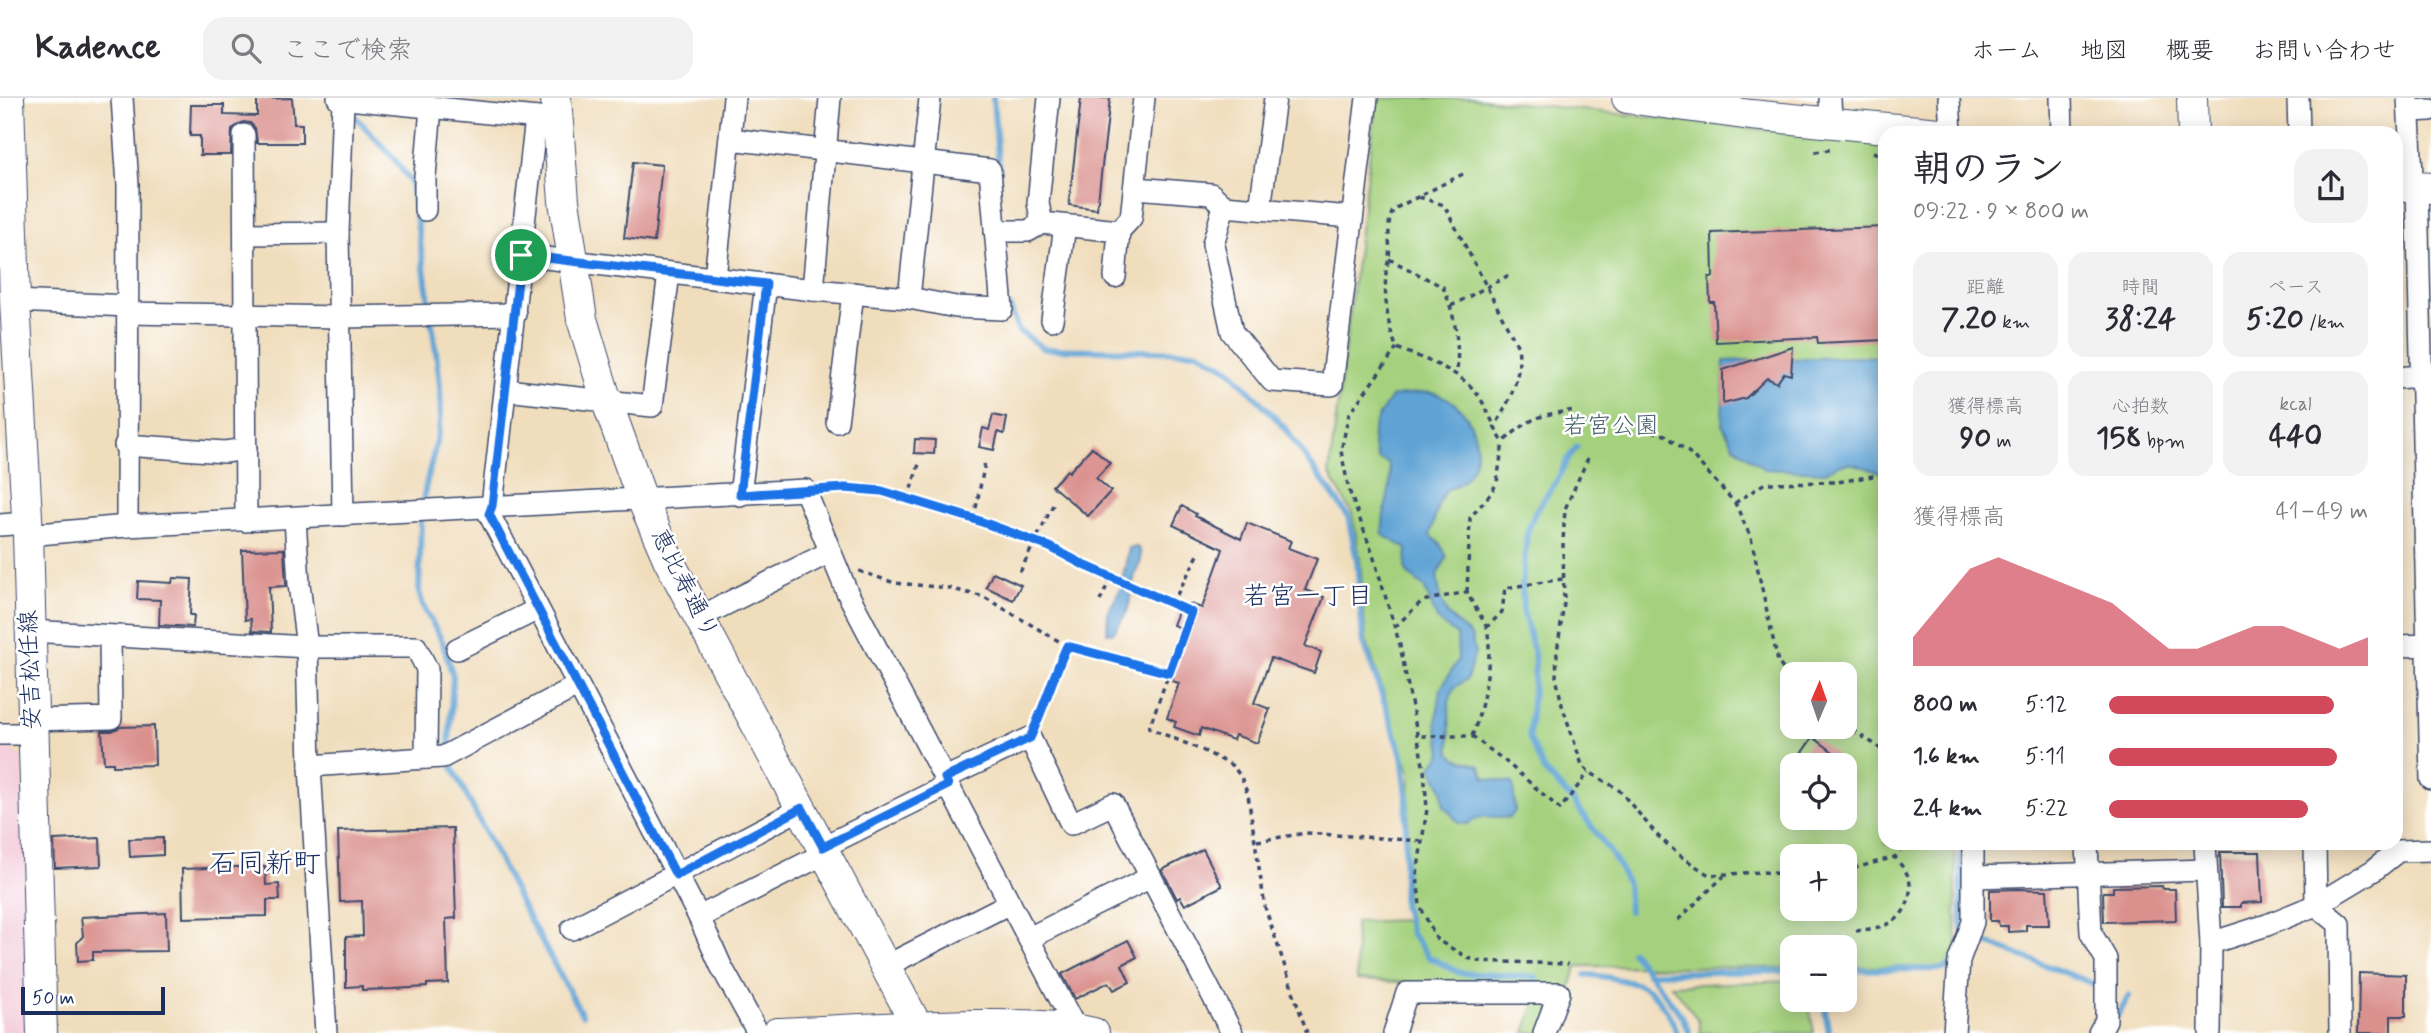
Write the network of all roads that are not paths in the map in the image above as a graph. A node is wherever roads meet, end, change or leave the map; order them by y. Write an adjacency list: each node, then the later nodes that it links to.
1 (9, 98): 49 (street, 安吉松任線)
2 (122, 98): 52 (street)
3 (734, 98): 27 (street)
4 (830, 98): 28 (street)
5 (930, 98): 29 (street)
6 (1049, 98): 36 (street)
7 (1144, 98): 31 (street)
8 (1275, 98): 33 (street)
9 (1367, 98): 35 (street)
10 (1627, 98): 18 (street)
11 (1950, 98): 22 (street)
12 (2061, 98): 23 (street)
13 (2192, 98): 24 (street)
14 (2298, 98): 25 (street)
15 (340, 99): 17 (street); 40 (street)
16 (2408, 104): 19 (street); 30 (street)
17 (431, 108): 20 (street); 34 (street)
18 (1831, 110): 21 (street)
19 (2431, 110)
20 (549, 112): 42 (street); 43 (street, 恵比寿通り)
21 (1906, 126)
22 (1951, 126)
23 (2062, 126)
24 (2193, 126)
25 (2300, 126)
26 (244, 135): 41 (street)
27 (730, 139): 28 (street); 46 (street)
28 (826, 151): 29 (street); 48 (street)
29 (923, 163): 38 (street); 51 (street)
30 (2415, 187): 57 (street)
31 (1135, 188): 32 (street); 39 (street)
32 (1224, 206): 33 (street); 35 (street)
33 (1260, 209): 35 (street)
34 (425, 210)
35 (1351, 217)
36 (1042, 223): 37 (street); 38 (street)
37 (1065, 226): 39 (street); 56 (street)
38 (1001, 231): 51 (street)
39 (1119, 231): 45 (street)
40 (338, 233): 41 (street); 55 (street)
41 (244, 234): 54 (street)
42 (521, 255): 43 (street); 53 (street)
43 (573, 261): 44 (street); 60 (street, 恵比寿通り)
44 (669, 273): 46 (street); 60 (street)
45 (1115, 277)
46 (715, 278): 47 (street)
47 (766, 284): 48 (street); 64 (street)
48 (813, 290): 50 (street)
49 (10, 292): 52 (street); 71 (street, 安吉松任線)
50 (853, 293): 51 (street); 61 (street)
51 (909, 298)
52 (128, 310): 54 (street); 62 (street)
53 (515, 314): 55 (street); 59 (street)
54 (244, 315): 55 (street); 63 (street)
55 (340, 317): 67 (street)
56 (1052, 320)
57 (2421, 376): 58 (street); 77 (street)
58 (2403, 377)
59 (506, 390): 60 (street); 66 (street)
60 (607, 402): 65 (street, 恵比寿通り)
61 (837, 422)
62 (125, 445): 63 (street); 70 (street)
63 (246, 449): 69 (street)
64 (740, 495): 65 (street); 72 (street)
65 (642, 499): 66 (street); 74 (street, 恵比寿通り)
66 (492, 506): 67 (street); 73 (street)
67 (343, 515): 68 (street)
68 (295, 518): 69 (street); 79 (street)
69 (246, 521): 70 (street)
70 (127, 526): 71 (street)
71 (18, 528): 75 (street, 安吉松任線)
72 (830, 552): 74 (street); 87 (street)
73 (538, 609): 80 (street); 81 (street)
74 (700, 617): 88 (street, 恵比寿通り)
75 (30, 631): 76 (street); 82 (street, 安吉松任線)
76 (110, 637): 79 (street); 82 (street)
77 (2429, 645): 78 (street); 86 (street)
78 (2403, 646)
79 (307, 647): 84 (street); 85 (street)
80 (457, 649)
81 (578, 686): 84 (street); 97 (street)
82 (32, 727): 83 (street); 109 (street, 安吉松任線)
83 (0, 734)
84 (426, 758): 85 (street)
85 (310, 766): 110 (street)
86 (2431, 779)
87 (946, 781): 89 (street); 98 (street); 100 (street)
88 (802, 808): 89 (street, 恵比寿通り); 97 (street)
89 (825, 850): 102 (street); 106 (street, 恵比寿通り)
90 (1973, 850): 99 (street)
91 (2087, 850): 96 (street)
92 (2204, 850): 95 (street)
93 (2315, 850): 101 (street)
94 (2431, 850): 101 (street)
95 (2206, 870): 96 (street); 105 (street)
96 (2088, 873): 99 (street); 117 (street)
97 (676, 875): 102 (street); 103 (street)
98 (1151, 877): 104 (street); 113 (street)
99 (1974, 877): 116 (street)
100 (1010, 903): 104 (street); 106 (street)
101 (2316, 905): 105 (street); 119 (street)
102 (699, 917): 111 (street)
103 (572, 929)
104 (1029, 939): 108 (street)
105 (2211, 943): 118 (street)
106 (886, 966): 107 (street, 恵比寿通り)
107 (920, 1029): 108 (street); 112 (street)
108 (1083, 1032)
109 (41, 1033)
110 (326, 1033)
111 (758, 1033)
112 (777, 1033)
113 (1232, 1033)
114 (1394, 1033): 115 (street)
115 (1544, 1033)
116 (1955, 1033)
117 (2099, 1033)
118 (2210, 1033)
119 (2340, 1033)

